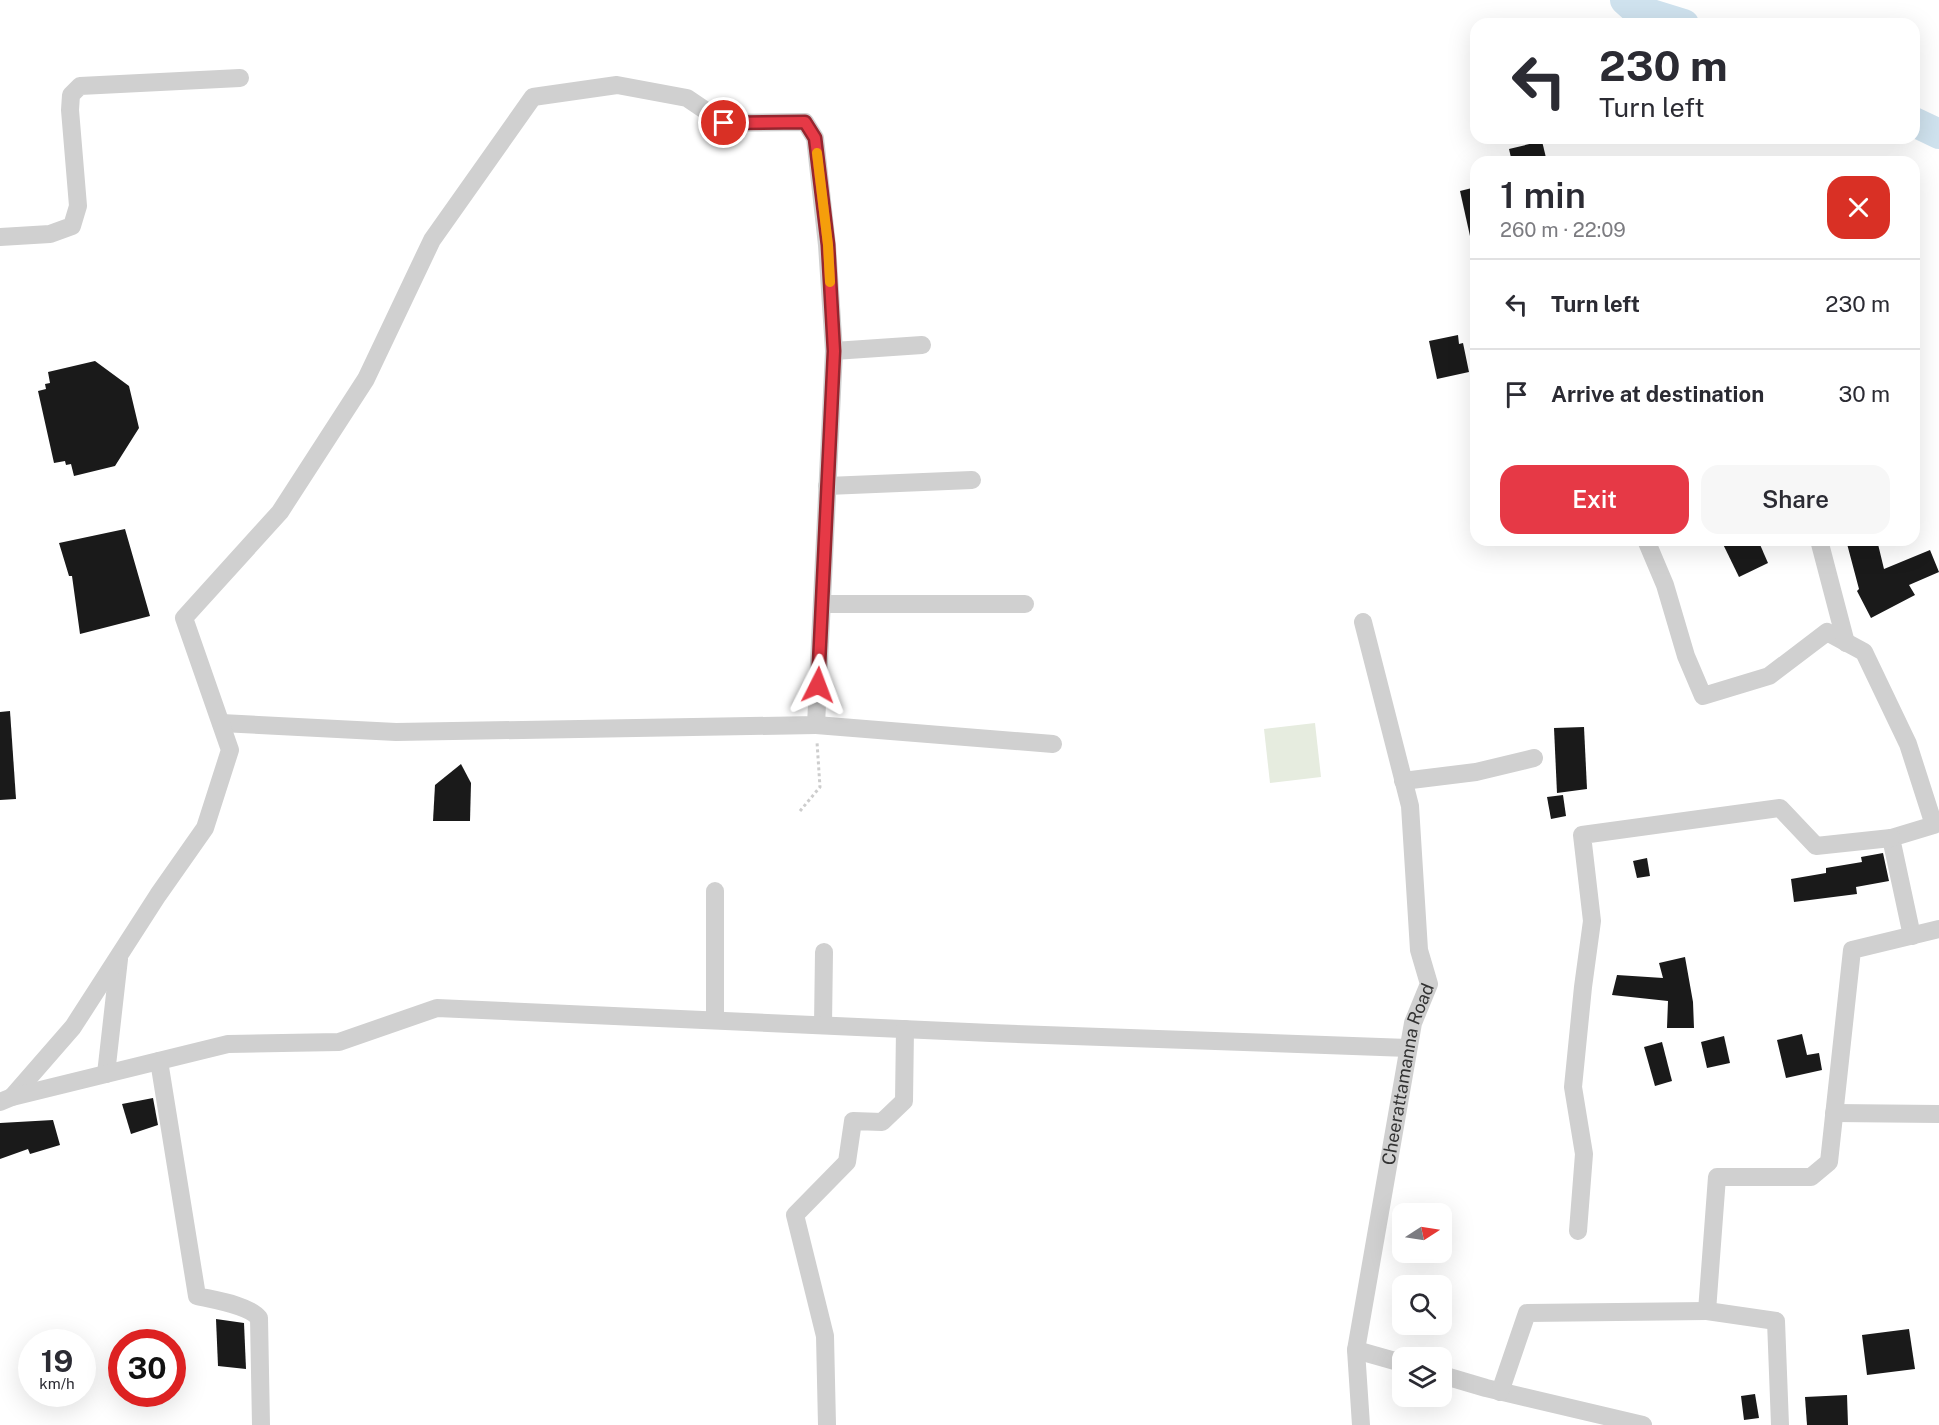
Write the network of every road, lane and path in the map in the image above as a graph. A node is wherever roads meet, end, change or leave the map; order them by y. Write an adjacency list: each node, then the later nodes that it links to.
1 (240, 78): 2 (street)
2 (0, 237)
3 (922, 345): 4 (street)
4 (834, 351): 6 (street); 13 (street)
5 (972, 480): 6 (street)
6 (827, 486): 9 (street)
7 (1649, 546): 12 (street)
8 (1821, 546): 12 (street)
9 (822, 603): 10 (street); 14 (street)
10 (1025, 604)
11 (1363, 622): 17 (street, Cheerattamanna Road)
12 (1846, 643): 19 (street)
13 (221, 723): 14 (street); 24 (street)
14 (816, 725): 15 (street); 18 (path)
15 (1053, 744)
16 (1534, 758): 17 (street)
17 (1403, 781): 28 (street, Cheerattamanna Road)
18 (800, 811)
19 (1891, 838): 22 (street); 34 (street)
20 (716, 891): 25 (street)
21 (1939, 929): 22 (street)
22 (1912, 936): 32 (street)
23 (824, 952): 26 (street)
24 (119, 955): 30 (street); 31 (street)
25 (715, 1020): 26 (street); 29 (street)
26 (823, 1025): 27 (street)
27 (905, 1029): 28 (street); 41 (street)
28 (1408, 1048): 36 (street, Cheerattamanna Road)
29 (159, 1060): 30 (street); 40 (street)
30 (106, 1074): 31 (street)
31 (6, 1100)
32 (1834, 1113): 33 (street); 35 (street)
33 (1939, 1114)
34 (1578, 1232)
35 (1707, 1311): 39 (street); 44 (street)
36 (1356, 1350): 37 (street); 42 (street, Cheerattamanna Road)
37 (1392, 1360)
38 (1452, 1378): 39 (street)
39 (1500, 1392): 43 (street)
40 (261, 1425)
41 (827, 1425)
42 (1361, 1425)
43 (1643, 1425)
44 (1780, 1425)

